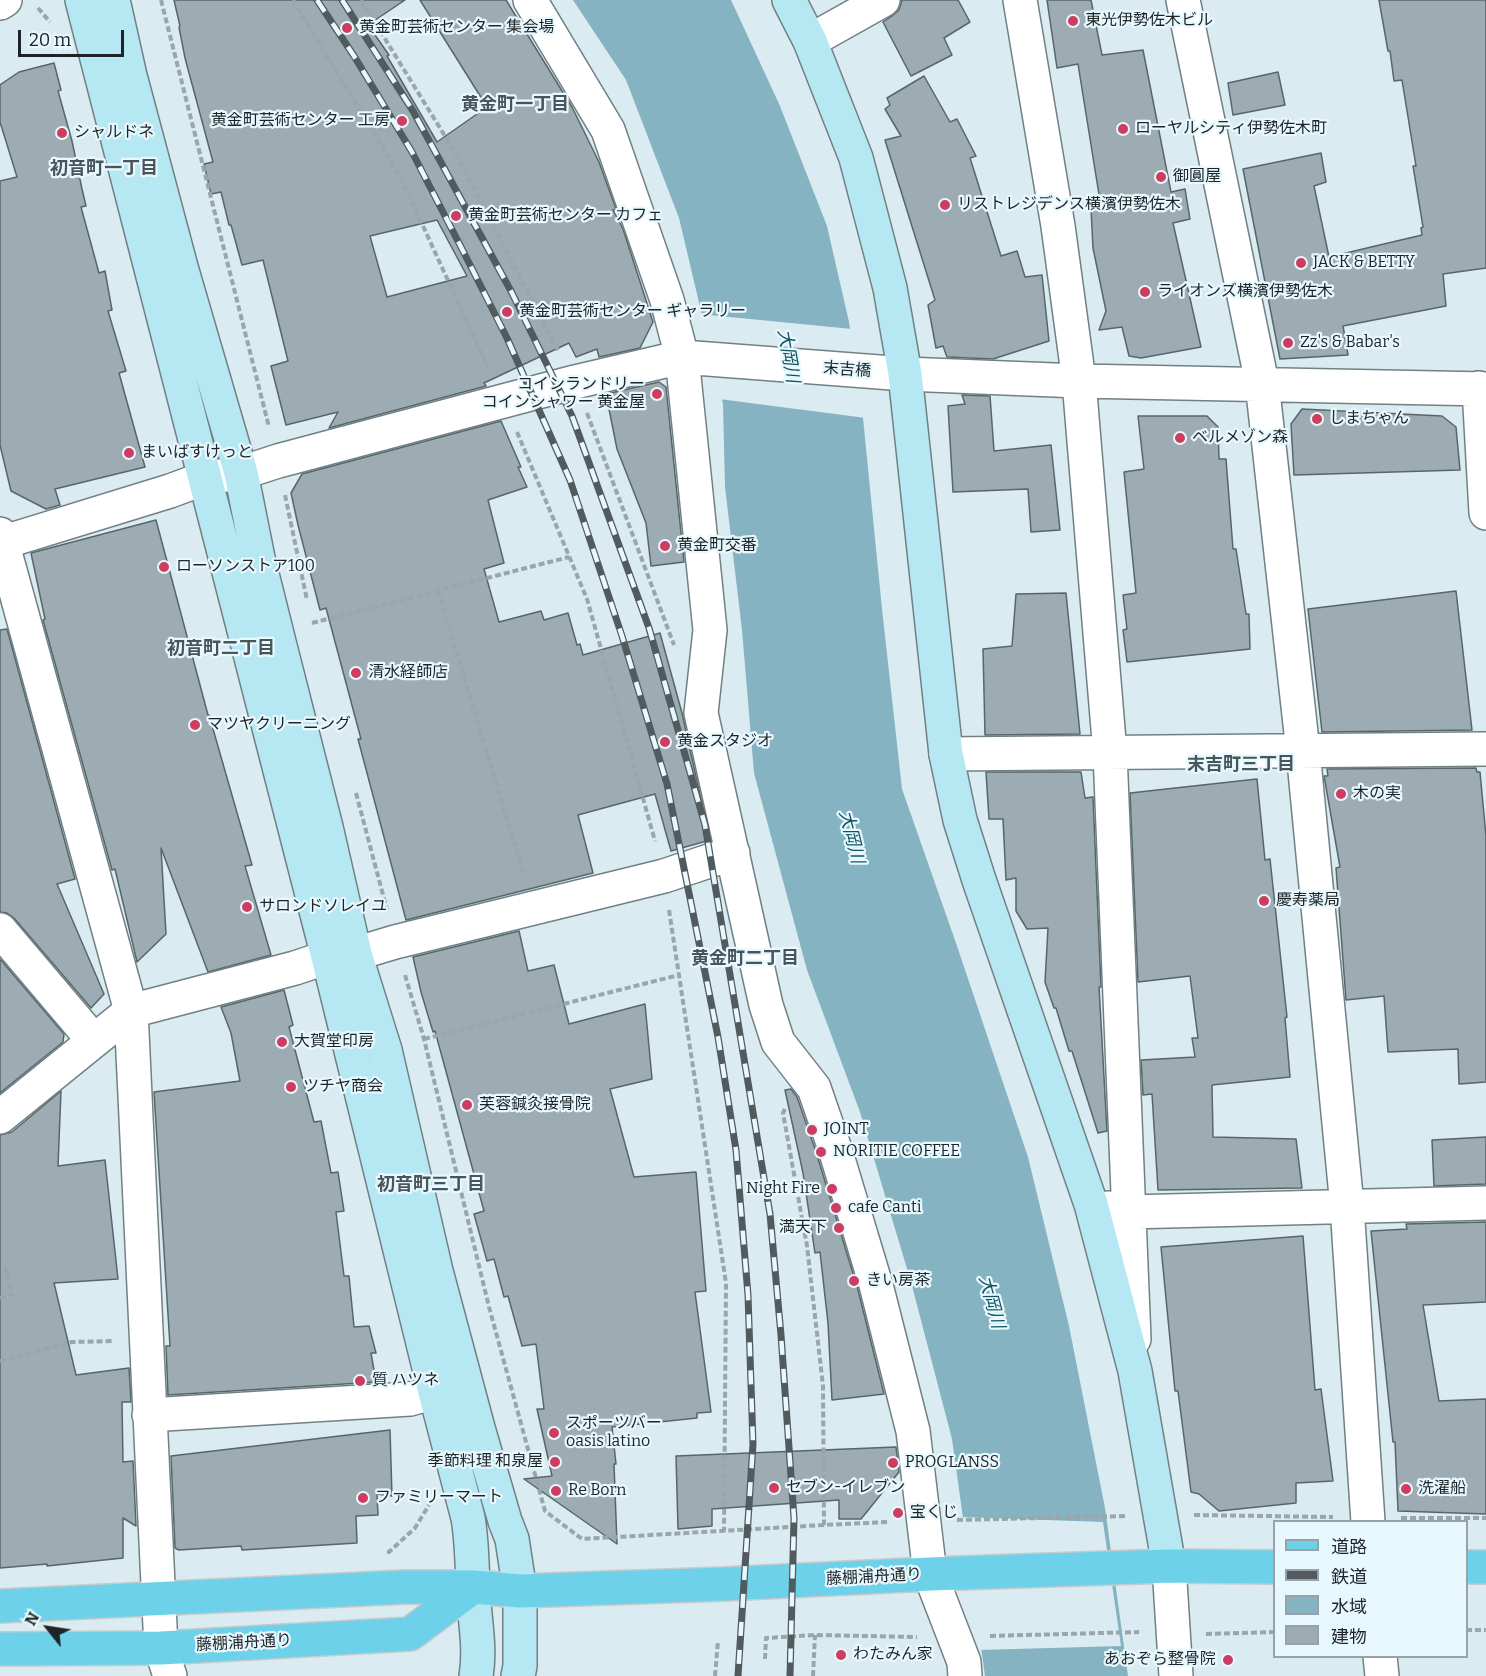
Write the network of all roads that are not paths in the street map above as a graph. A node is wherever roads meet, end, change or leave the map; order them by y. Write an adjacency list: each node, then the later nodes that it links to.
1 (5, 0): 9 (street)
2 (82, 0): 17 (main road)
3 (113, 0): 16 (main road)
4 (530, 0): 11 (street)
5 (789, 0): 10 (main road)
6 (882, 0): 10 (street)
7 (1020, 0): 13 (street)
8 (1183, 0): 14 (street)
9 (0, 3)
10 (810, 41): 12 (main road)
11 (682, 357): 12 (street, 末吉橋); 16 (street, 末吉橋); 24 (street)
12 (905, 374): 13 (street, 末吉橋); 23 (main road)
13 (1079, 381): 14 (street, 末吉橋); 22 (street)
14 (1262, 383): 15 (street, 末吉橋); 21 (street)
15 (1483, 388): 18 (street)
16 (241, 474): 17 (street, 末吉橋); 26 (main road)
17 (205, 478): 19 (street, 末吉橋); 26 (main road)
18 (1486, 513)
19 (1, 541): 27 (street)
20 (1486, 749): 21 (street)
21 (1303, 751): 22 (street); 32 (street)
22 (1110, 753): 23 (street); 33 (street)
23 (946, 754): 31 (main road)
24 (733, 853): 26 (street); 42 (street)
25 (0, 930): 28 (street)
26 (342, 955): 27 (street); 35 (main road); 44 (main road)
27 (130, 1011): 28 (street); 36 (street)
28 (94, 1041): 29 (street)
29 (0, 1117)
30 (1486, 1203): 32 (street)
31 (1091, 1204): 33 (street); 34 (main road)
32 (1347, 1206): 33 (street); 37 (street)
33 (1128, 1212): 34 (street)
34 (1135, 1371): 38 (main road)
35 (435, 1392): 36 (street); 43 (main road)
36 (149, 1415): 45 (street)
37 (1368, 1520)
38 (1169, 1566): 39 (main road, 藤棚浦舟通り); 42 (main road, 藤棚浦舟通り); 53 (street)
39 (1273, 1567)
40 (1468, 1567): 41 (main road)
41 (1486, 1567)
42 (930, 1574): 44 (main road, 藤棚浦舟通り); 52 (street)
43 (473, 1587): 44 (main road, 藤棚浦舟通り); 45 (main road, 藤棚浦舟通り); 49 (main road, 藤棚浦舟通り); 50 (main road)
44 (520, 1591): 51 (main road)
45 (159, 1599): 46 (main road, 藤棚浦舟通り); 49 (street)
46 (0, 1606)
47 (0, 1648): 49 (main road, 藤棚浦舟通り)
48 (1380, 1658): 54 (street)
49 (166, 1662)
50 (476, 1676)
51 (518, 1676)
52 (965, 1676)
53 (1176, 1676)
54 (1382, 1676)

